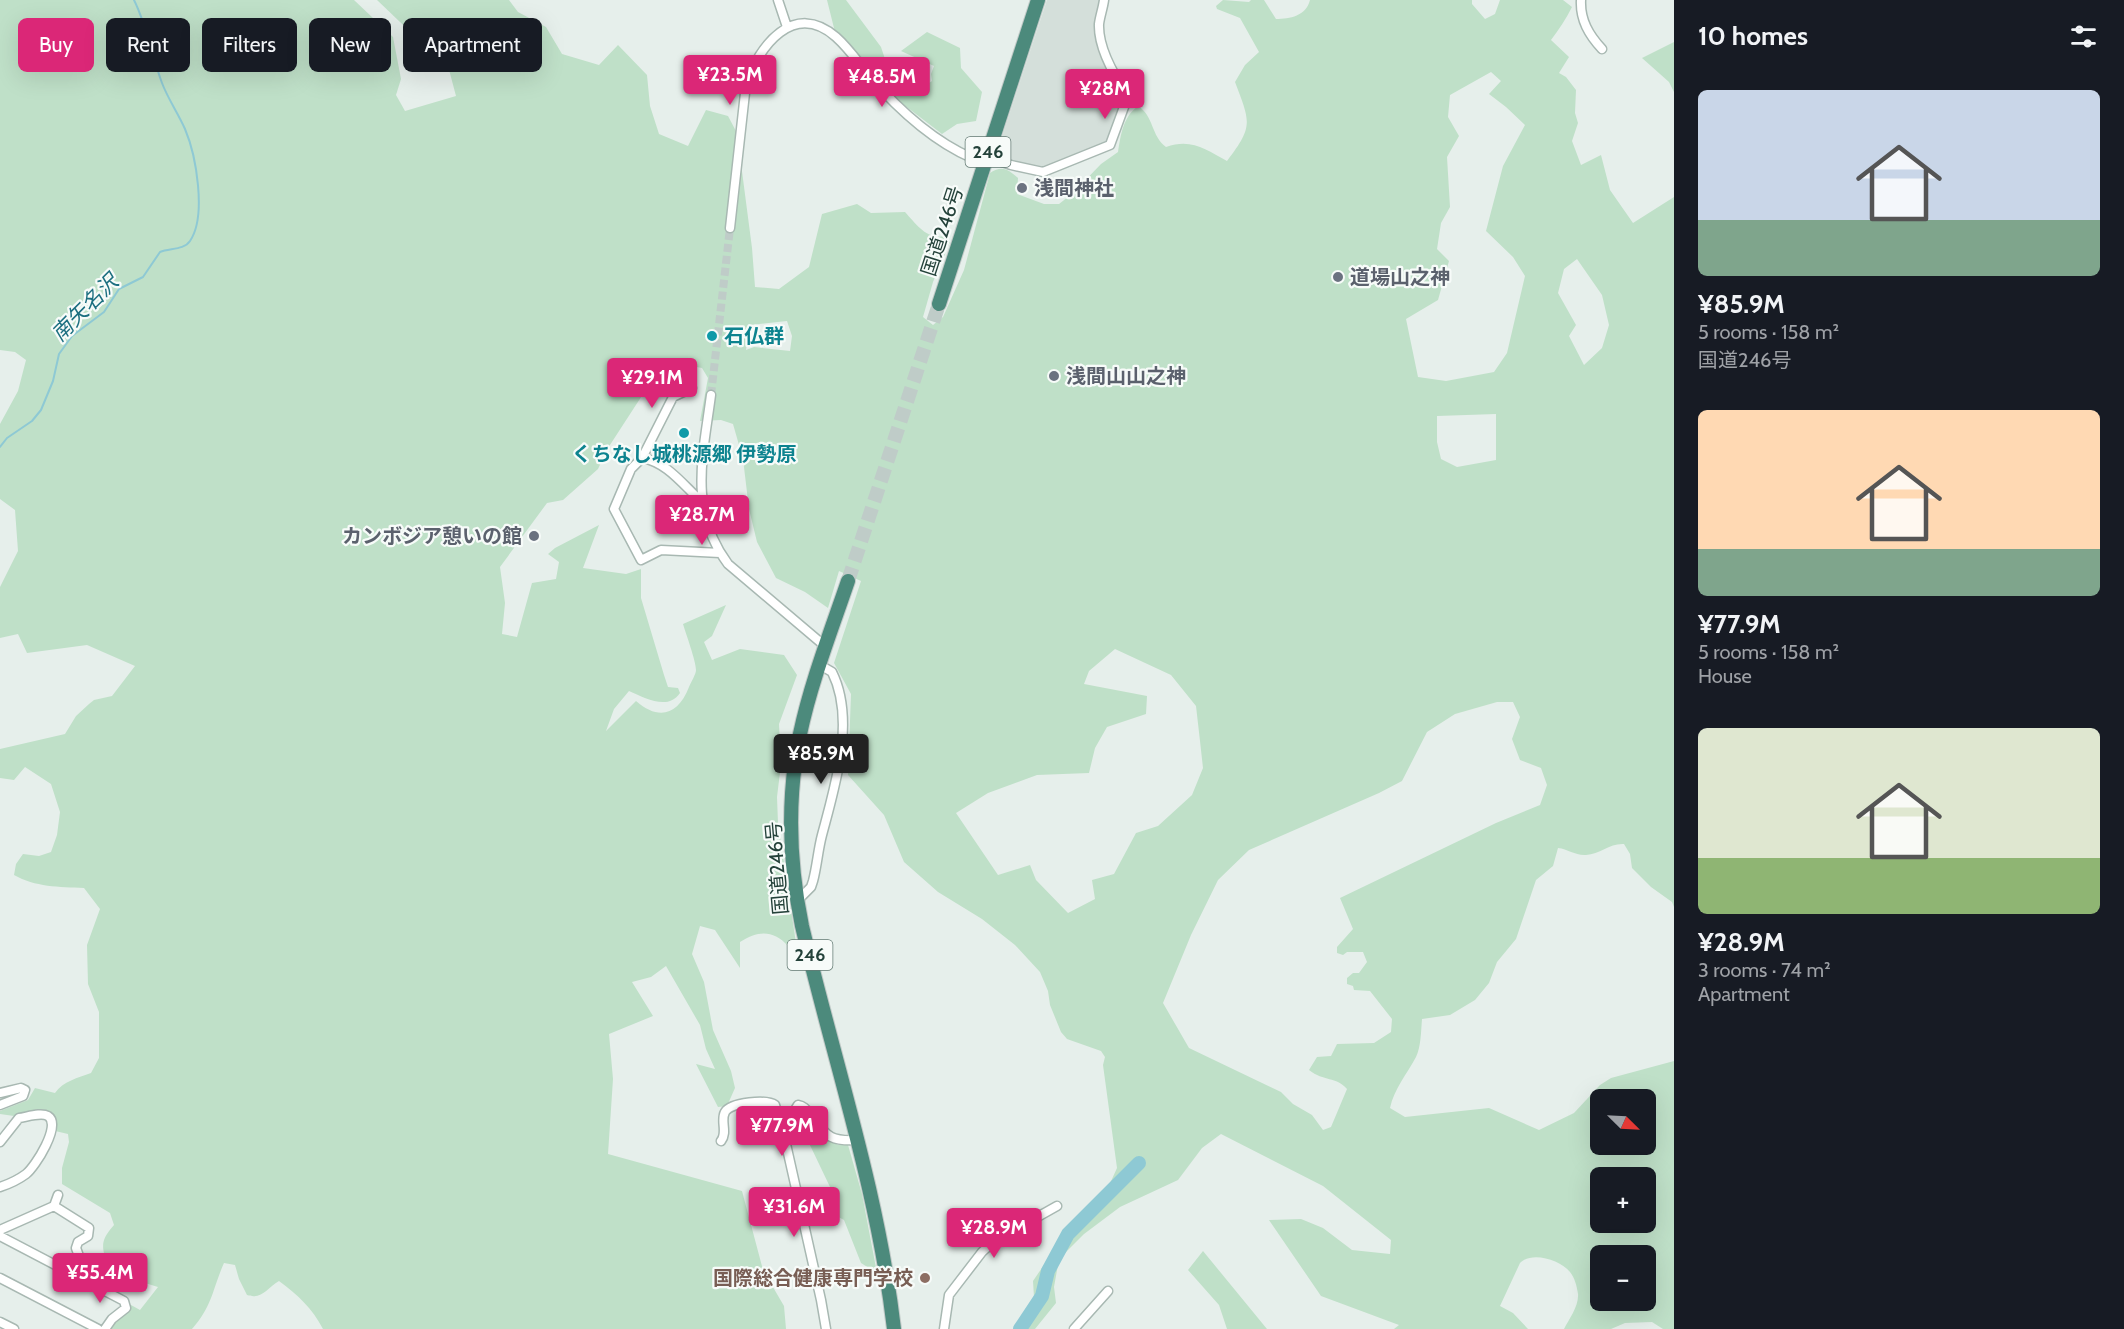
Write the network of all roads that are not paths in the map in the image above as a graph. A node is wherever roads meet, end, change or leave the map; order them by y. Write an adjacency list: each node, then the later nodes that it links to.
1 (778, 0): 5 (street)
2 (1038, 0): 7 (highway, 国道246号 / 246)
3 (1104, 0): 7 (street)
4 (1581, 0): 6 (street)
5 (787, 27): 7 (street); 8 (street)
6 (1602, 50)
7 (986, 160): 9 (highway, 国道246号 / 246)
8 (730, 228)
9 (939, 304)
10 (692, 387): 12 (street)
11 (711, 395): 13 (street)
12 (642, 458): 13 (street); 14 (street)
13 (701, 501): 14 (street)
14 (720, 553): 16 (street)
15 (848, 581): 16 (highway, 国道246号 / 246)
16 (826, 647): 17 (highway, 国道246号 / 246)
17 (820, 665): 18 (highway, 国道246号 / 246); 18 (street)
18 (797, 901): 21 (highway, 国道246号 / 246)
19 (0, 1093): 20 (street)
20 (0, 1105)
21 (859, 1140): 24 (street); 39 (highway, 国道246号 / 246)
22 (722, 1141): 24 (street)
23 (0, 1142): 25 (street)
24 (786, 1144): 38 (street)
25 (0, 1187)
26 (58, 1196): 27 (street)
27 (54, 1206): 29 (street); 32 (street)
28 (1057, 1206): 40 (street)
29 (0, 1230)
30 (0, 1236): 32 (street)
31 (0, 1278): 36 (street)
32 (84, 1280): 37 (street)
33 (1108, 1291): 41 (street)
34 (0, 1322): 35 (street)
35 (14, 1329)
36 (98, 1329)
37 (105, 1329)
38 (826, 1329)
39 (894, 1329)
40 (944, 1329)
41 (1074, 1329)

